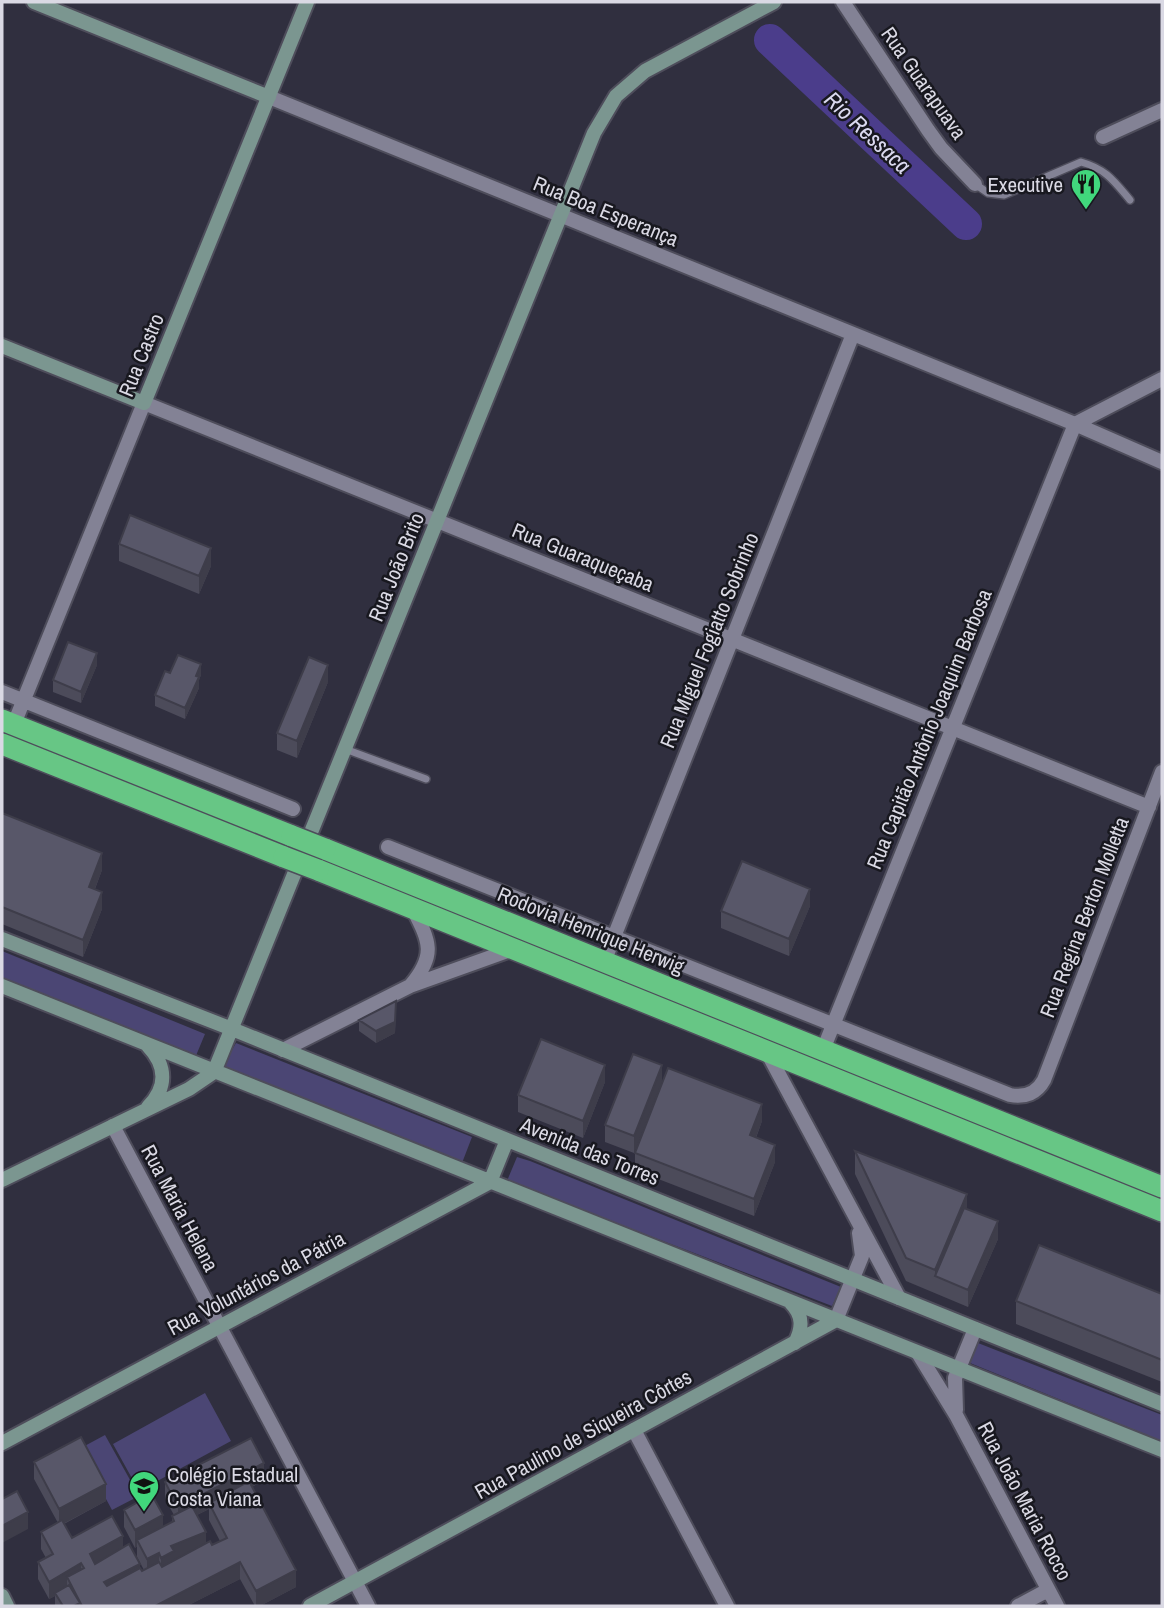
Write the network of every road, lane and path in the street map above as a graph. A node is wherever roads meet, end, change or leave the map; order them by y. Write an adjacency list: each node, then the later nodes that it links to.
1 (34, 2): 5 (main road, Rua Boa Esperança)
2 (307, 2): 5 (main road, Rua Castro)
3 (774, 2): 10 (main road, Rua João Brito)
4 (843, 2): 8 (street, Rua Guarapuava)
5 (269, 97): 10 (street, Rua Boa Esperança); 14 (main road, Rua Castro)
6 (1162, 110): 7 (street)
7 (1103, 138)
8 (975, 184): 9 (lane)
9 (1130, 200)
10 (561, 215): 11 (street, Rua Boa Esperança); 17 (main road, Rua João Brito)
11 (853, 334): 15 (street, Rua Boa Esperança); 18 (street, Rua Miguel Fogiatto Sobrinho)
12 (2, 346): 14 (main road, Rua Guaraqueçaba)
13 (1162, 379): 15 (street)
14 (144, 403): 17 (street, Rua Guaraqueçaba); 20 (street, Rua Castro)
15 (1074, 424): 16 (street, Rua Boa Esperança); 22 (street, Rua Capitão Antônio Joaquim Barbosa)
16 (1162, 462)
17 (437, 521): 18 (street, Rua Guaraqueçaba); 24 (main road, Rua João Brito)
18 (732, 639): 22 (street, Rua Guaraqueçaba); 31 (street, Rua Miguel Fogiatto Sobrinho)
19 (2, 692): 20 (street)
20 (23, 700): 21 (street, Rua Castro); 28 (street)
21 (8, 722): 34 (highway, Rodovia Henrique Herwig, bridge)
22 (953, 728): 27 (street, Rua Guaraqueçaba); 37 (street, Rua Capitão Antônio Joaquim Barbosa)
23 (2, 744): 30 (highway, bridge)
24 (345, 749): 26 (lane); 38 (main road, Rua João Brito)
25 (1162, 772): 27 (street, Rua Regina Berton Molletta)
26 (426, 779)
27 (1149, 807): 37 (street, Rua Regina Berton Molletta)
28 (293, 809)
29 (388, 847): 31 (street)
30 (413, 909): 33 (highway); 36 (street)
31 (613, 937): 34 (street, Rua Miguel Fogiatto Sobrinho); 37 (street)
32 (2, 939): 38 (main road, Avenida das Torres)
33 (513, 949): 36 (street); 42 (highway)
34 (604, 962): 41 (highway, Rodovia Henrique Herwig)
35 (2, 986): 39 (main road)
36 (410, 986): 40 (street)
37 (833, 1026): 41 (street, Rua Capitão Antônio Joaquim Barbosa)
38 (232, 1029): 40 (main road, Avenida das Torres); 43 (main road, Rua João Brito)
39 (147, 1044): 43 (main road); 44 (main road)
40 (283, 1050): 46 (main road, Avenida das Torres)
41 (823, 1050): 49 (highway, Rodovia Henrique Herwig)
42 (767, 1052): 50 (highway); 51 (street)
43 (214, 1072): 44 (main road); 48 (main road)
44 (141, 1112): 45 (main road)
45 (113, 1126): 47 (main road); 56 (street, Rua Maria Helena)
46 (507, 1140): 48 (main road); 52 (main road, Avenida das Torres)
47 (2, 1180)
48 (489, 1182): 54 (main road); 56 (main road, Rua Voluntários da Pátria)
49 (1162, 1186)
50 (1162, 1211)
51 (855, 1218): 52 (street); 53 (street)
52 (853, 1279): 53 (main road, Avenida das Torres); 55 (street)
53 (899, 1298): 57 (main road, Avenida das Torres)
54 (789, 1301): 55 (main road); 58 (main road)
55 (836, 1320): 58 (main road, Rua Paulino de Siqueira Côrtes); 59 (main road)
56 (219, 1326): 64 (main road, Rua Voluntários da Pátria); 66 (street, Rua Maria Helena)
57 (975, 1329): 60 (street, Rua João Maria Rocco); 61 (main road, Avenida das Torres)
58 (795, 1343): 63 (main road, Rua Paulino de Siqueira Côrtes)
59 (918, 1353): 60 (main road); 62 (street, Rua João Maria Rocco)
60 (958, 1369): 62 (street, Rua João Maria Rocco); 65 (main road)
61 (1162, 1404)
62 (956, 1415): 67 (street, Rua João Maria Rocco)
63 (634, 1430): 66 (main road, Rua Paulino de Siqueira Côrtes); 72 (street)
64 (2, 1443)
65 (1162, 1450)
66 (355, 1582): 70 (main road, Rua Paulino de Siqueira Côrtes); 71 (street, Rua Maria Helena)
67 (1048, 1590): 73 (street); 74 (street, Rua João Maria Rocco)
68 (2, 1596): 69 (main road)
69 (7, 1606)
70 (310, 1606)
71 (368, 1606)
72 (727, 1606)
73 (1018, 1606)
74 (1057, 1606)

